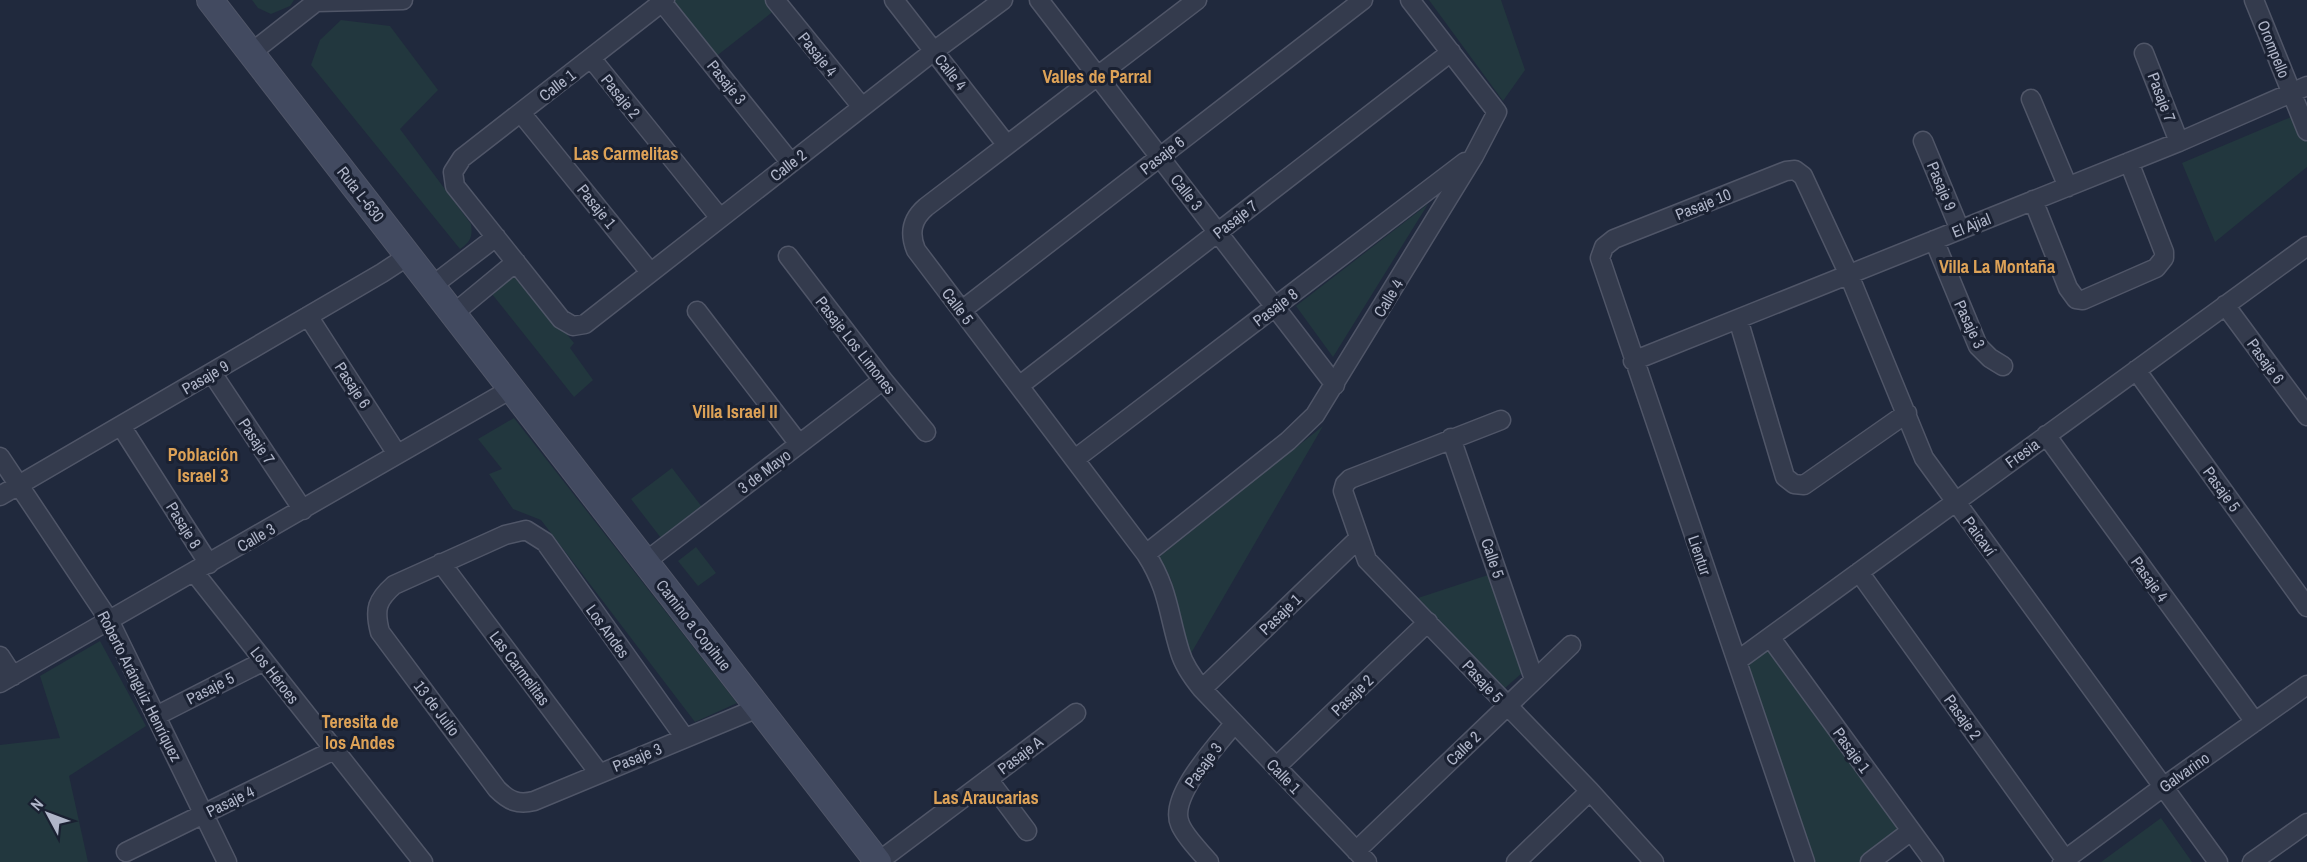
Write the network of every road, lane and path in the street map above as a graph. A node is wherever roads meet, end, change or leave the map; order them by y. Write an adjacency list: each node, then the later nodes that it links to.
1 (210, 0): 15 (street, Ruta L-630)
2 (403, 0): 10 (street)
3 (775, 0): 21 (street, Pasaje 4)
4 (894, 0): 13 (street, Calle 4)
5 (1003, 0): 13 (street, Calle 2)
6 (1197, 0): 18 (street, Calle 5)
7 (1363, 0): 28 (street, Pasaje 6)
8 (1410, 0): 14 (street, Calle 4)
9 (2254, 0): 19 (street, Orompello)
10 (315, 1): 15 (street)
11 (664, 1): 17 (street, Calle 1); 30 (street, Pasaje 3)
12 (1046, 3): 18 (street, Calle 3)
13 (934, 51): 21 (street, Calle 2); 26 (street, Calle 4)
14 (1451, 52): 27 (street, Calle 4); 36 (street, Pasaje 7)
15 (251, 53): 41 (street, Ruta L-630)
16 (2145, 53): 25 (street, Pasaje 7)
17 (591, 58): 22 (street, Calle 1); 34 (street, Pasaje 2)
18 (1097, 76): 26 (street, Calle 5); 28 (street, Calle 3)
19 (2299, 90): 23 (street, Orompello); 25 (street, El Ajial)
20 (2031, 99): 32 (street)
21 (862, 107): 30 (street, Calle 2)
22 (521, 113): 37 (street, Calle 1); 44 (street, Pasaje 1)
23 (2307, 131)
24 (1923, 141): 35 (street, Pasaje 9)
25 (2179, 142): 29 (street, El Ajial)
26 (1006, 144): 49 (street, Calle 5)
27 (1474, 156): 48 (street, Pasaje 8); 59 (street, Calle 4)
28 (1160, 157): 36 (street, Calle 3); 49 (street, Pasaje 6)
29 (2129, 162): 32 (street, El Ajial); 33 (street)
30 (791, 163): 34 (street, Calle 2)
31 (1803, 176): 40 (street, Pasaje 10); 45 (street, Paicaví)
32 (2068, 187): 33 (street, El Ajial)
33 (2033, 200): 35 (street, El Ajial)
34 (720, 218): 44 (street, Calle 2)
35 (1960, 230): 38 (street, El Ajial)
36 (1218, 232): 48 (street, Calle 3); 60 (street, Pasaje 7)
37 (496, 237): 43 (street); 46 (street)
38 (1934, 240): 45 (street, El Ajial); 55 (street, Pasaje 3)
39 (2307, 246): 47 (street, Fresia)
40 (1604, 247): 54 (street, Lientur)
41 (408, 256): 46 (street, Ruta L-630); 52 (street, Pasaje 9)
42 (788, 256): 58 (street, Pasaje Los Limones)
43 (516, 262): 44 (street, Calle 2); 51 (street)
44 (650, 272)
45 (1848, 275): 53 (street, El Ajial); 62 (street, Paicaví)
46 (432, 286): 51 (street, Ruta L-630)
47 (2225, 305): 56 (street, Fresia); 63 (street, Pasaje 6)
48 (1275, 307): 59 (street, Calle 3); 72 (street, Pasaje 8)
49 (962, 310): 60 (street, Calle 5)
50 (697, 311): 69 (street)
51 (453, 314): 61 (street, Ruta L-630)
52 (308, 316): 57 (street, Pasaje 9); 70 (street, Pasaje 6)
53 (1738, 319): 54 (street, El Ajial); 62 (street)
54 (1633, 361): 90 (street, Lientur)
55 (2003, 366)
56 (2136, 370): 67 (street, Fresia); 83 (street, Pasaje 5)
57 (212, 373): 65 (street, Pasaje 9); 76 (street, Pasaje 7)
58 (883, 380): 66 (street, Pasaje Los Limones); 69 (street, 3 de Mayo)
59 (1335, 384): 78 (street, Calle 4)
60 (1019, 386): 72 (street, Calle 5)
61 (511, 389): 70 (street, Calle 3); 79 (street, Camino a Copihue)
62 (1906, 413): 75 (street, Paicaví)
63 (2307, 416)
64 (1501, 420): 68 (street)
65 (121, 426): 73 (street, Pasaje 9); 81 (street, Pasaje 8)
66 (926, 432)
67 (2046, 435): 75 (street, Fresia); 99 (street, Pasaje 4)
68 (1451, 438): 77 (street, Pasaje 5); 91 (street, Calle 5)
69 (799, 444): 79 (street, 3 de Mayo)
70 (397, 454): 76 (street, Calle 3)
71 (0, 457): 73 (street, Roberto Aránguiz Henríquez)
72 (1075, 459): 78 (street, Calle 5)
73 (20, 485): 74 (street, Pasaje 9); 84 (street, Roberto Aránguiz Henríquez)
74 (0, 496)
75 (1955, 502): 82 (street, Fresia); 106 (street, Paicaví)
76 (303, 510): 81 (street, Calle 3)
77 (1358, 539): 85 (street, Pasaje 5); 94 (street, Pasaje 1)
78 (1146, 554): 94 (street, Calle 5)
79 (645, 562): 96 (street, Camino a Copihue)
80 (441, 563): 101 (street, Los Andes); 104 (street, Las Carmelitas); 108 (street, 13 de Julio)
81 (201, 568): 84 (street, Calle 3); 89 (street, Los Héroes)
82 (1859, 572): 86 (street, Fresia); 116 (street, Pasaje 2)
83 (2307, 607)
84 (110, 620): 92 (street, Calle 3); 98 (street, Roberto Aránguiz Henríquez)
85 (1428, 622): 95 (street, Pasaje 5); 103 (street, Pasaje 2)
86 (1770, 637): 90 (street, Fresia); 112 (street, Pasaje 1)
87 (1570, 645): 91 (street, Calle 2)
88 (0, 656): 92 (street)
89 (264, 661): 98 (street, Pasaje 5); 102 (street, Los Héroes)
90 (1737, 662): 122 (street, Lientur)
91 (1534, 679): 95 (street, Calle 2)
92 (7, 680)
93 (2307, 685): 99 (street, Galvarino)
94 (1202, 689): 100 (street, Calle 1)
95 (1506, 706): 107 (street, Pasaje 5); 114 (street, Calle 2)
96 (758, 708): 101 (street, Pasaje 3); 118 (street, Camino a Copihue)
97 (1076, 713): 105 (street, Pasaje A)
98 (156, 716): 109 (street, Roberto Aránguiz Henríquez)
99 (2254, 722): 106 (street, Galvarino)
100 (1234, 724): 103 (street, Calle 1); 119 (street, Pasaje 3)
101 (685, 738): 104 (street, Pasaje 3)
102 (334, 750): 109 (street, Pasaje 4); 115 (street, Los Héroes)
103 (1276, 768): 114 (street, Calle 1)
104 (599, 773): 108 (street, Pasaje 3)
105 (988, 779): 111 (street); 118 (street, Pasaje A)
106 (2163, 787): 116 (street, Galvarino); 125 (street, Paicaví)
107 (1590, 791): 120 (street); 121 (street, Pasaje 5)
108 (515, 803)
109 (203, 814): 113 (street, Pasaje 4); 117 (street, Roberto Aránguiz Henríquez)
110 (2307, 823): 126 (street)
111 (1027, 831)
112 (1911, 831): 123 (street); 124 (street, Pasaje 1)
113 (126, 852)
114 (1362, 857)
115 (417, 860)
116 (2065, 861)
117 (227, 862)
118 (878, 862)
119 (1209, 862)
120 (1516, 862)
121 (1654, 862)
122 (1805, 862)
123 (1870, 862)
124 (1934, 862)
125 (2218, 862)
126 (2252, 862)

